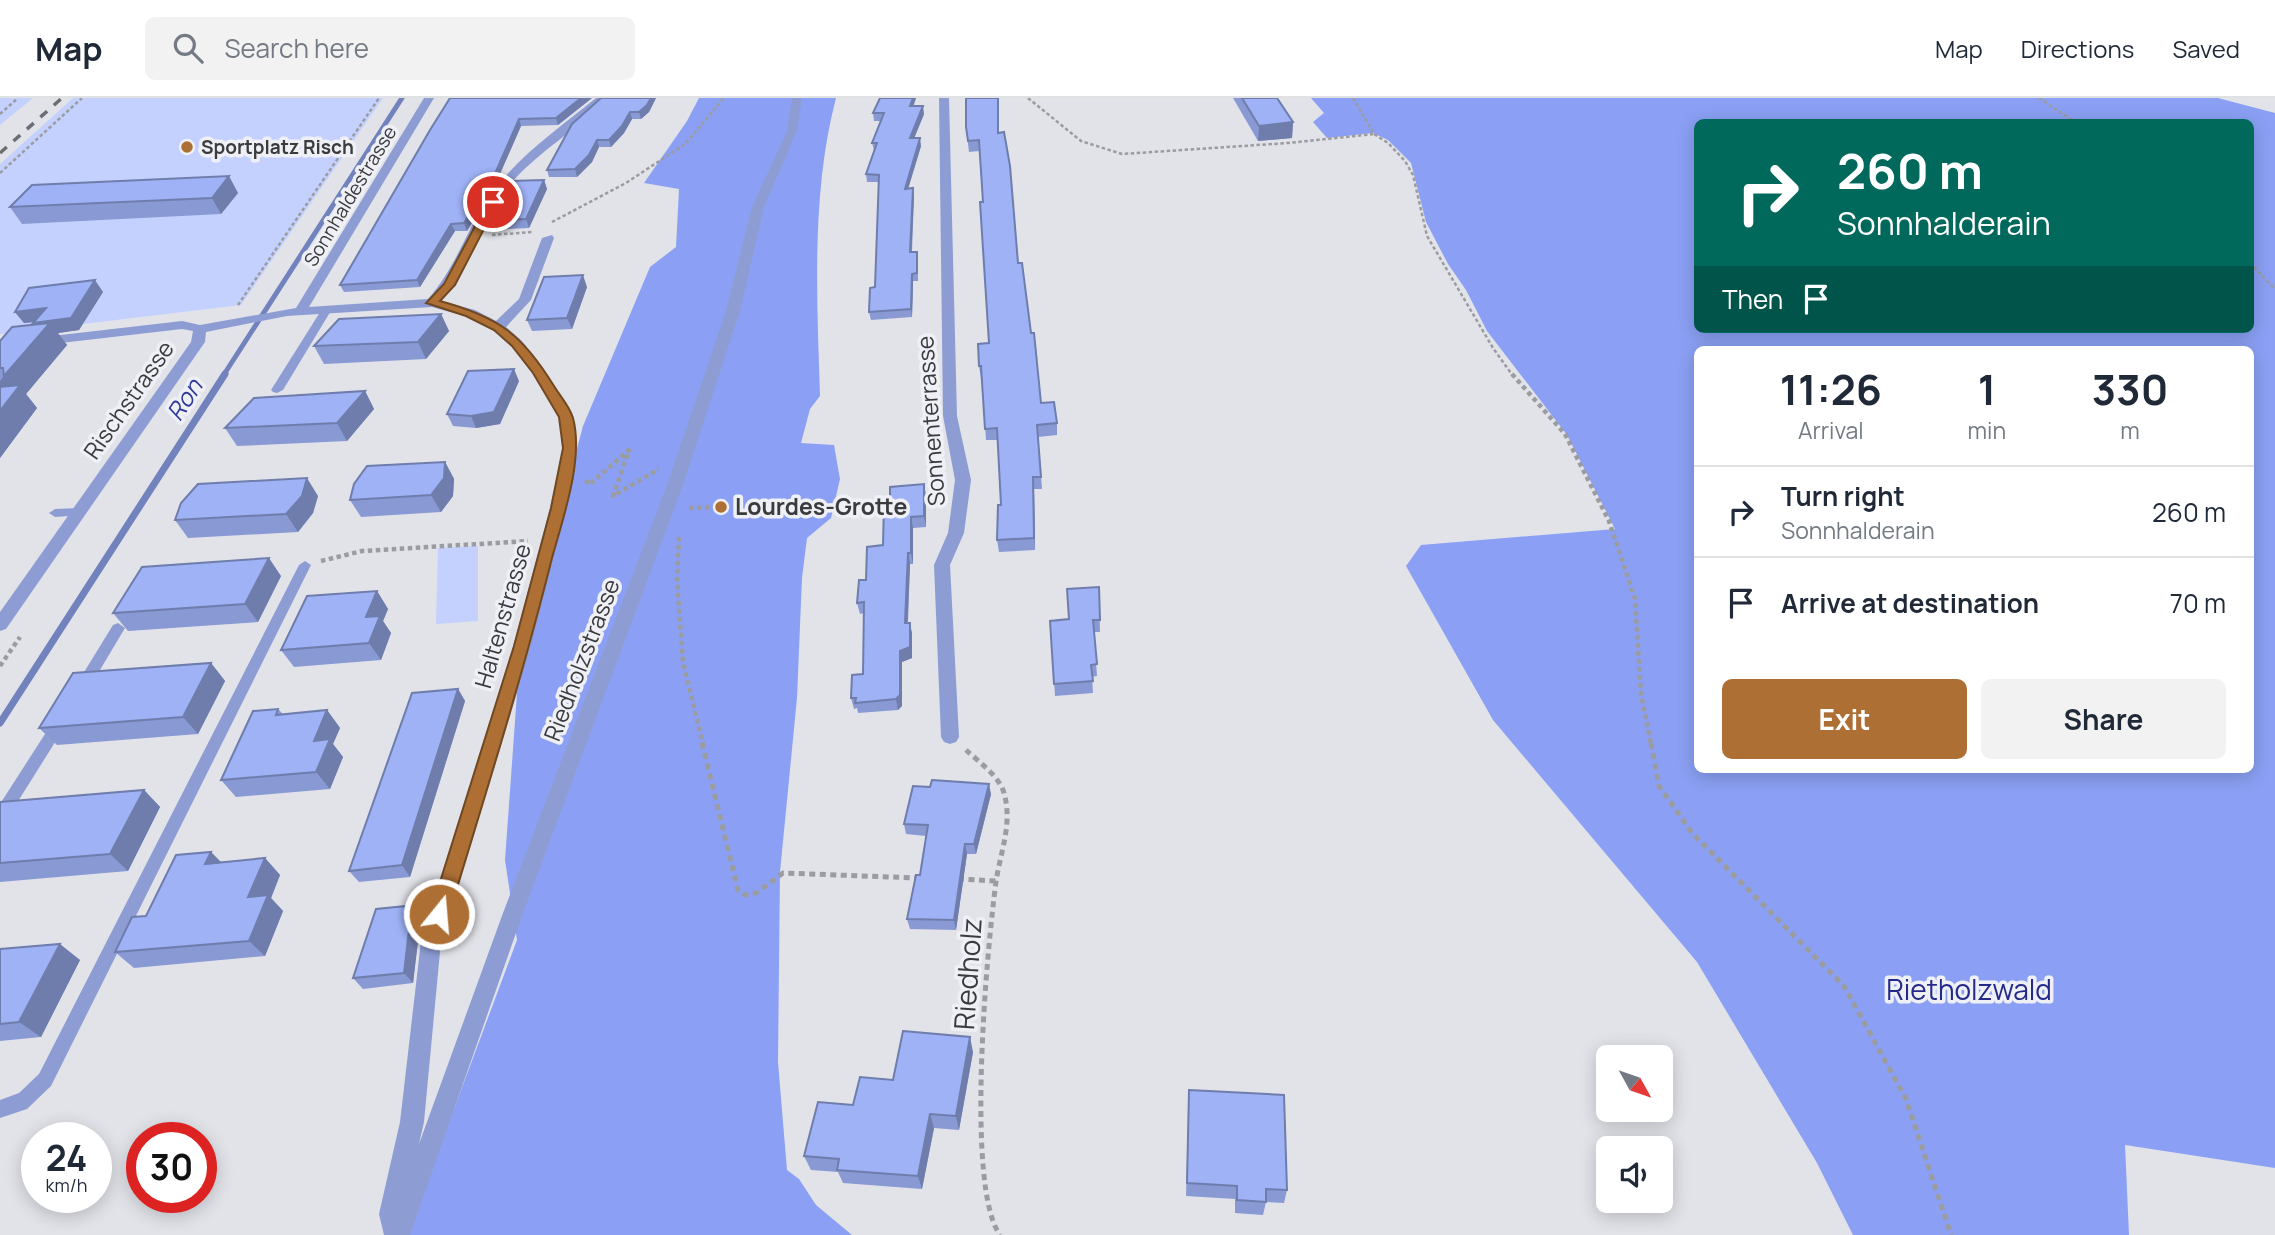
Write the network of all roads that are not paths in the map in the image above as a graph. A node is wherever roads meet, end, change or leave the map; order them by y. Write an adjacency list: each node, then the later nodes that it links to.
1 (429, 98): 8 (street, Sonnhaldestrasse)
2 (602, 98): 6 (street)
3 (797, 98): 21 (street, Riedholzstrasse)
4 (944, 98): 18 (street, Sonnenterrasse)
5 (547, 232): 9 (street)
6 (432, 303): 7 (street, Haltenstrasse); 9 (street, Haltenstrasse)
7 (327, 309): 8 (street, Haltenstrasse); 12 (lane)
8 (293, 311): 10 (street, Haltenstrasse)
9 (498, 327): 21 (street, Haltenstrasse)
10 (200, 329): 11 (street, Rischstrasse); 13 (street, Rischstrasse)
11 (0, 346)
12 (277, 390)
13 (79, 512): 14 (lane); 16 (street, Rischstrasse)
14 (55, 513)
15 (304, 565): 20 (lane)
16 (0, 625)
17 (118, 628): 19 (lane)
18 (950, 737)
19 (0, 817)
20 (0, 1109)
21 (397, 1235)

